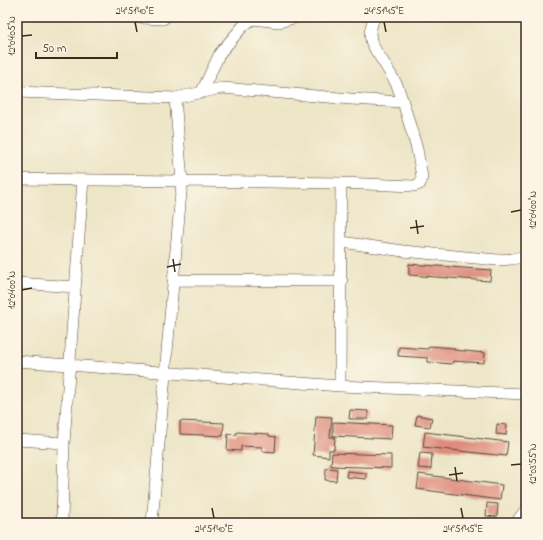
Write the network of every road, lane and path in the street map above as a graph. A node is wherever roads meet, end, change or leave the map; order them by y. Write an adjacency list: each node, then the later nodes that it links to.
1 (121, 17): 2 (street)
2 (166, 17)
3 (297, 17): 6 (street)
4 (372, 18): 8 (street)
5 (17, 92): 7 (street)
6 (201, 93): 7 (street); 8 (street)
7 (175, 98): 11 (street)
8 (403, 102): 12 (street)
9 (17, 179): 10 (street)
10 (83, 180): 11 (street); 18 (street)
11 (182, 181): 12 (street); 15 (street)
12 (341, 184): 13 (street)
13 (342, 242): 14 (street); 16 (street)
14 (526, 256)
15 (175, 280): 16 (street); 21 (street)
16 (342, 281): 22 (street)
17 (17, 283): 18 (street)
18 (75, 288): 20 (street)
19 (17, 361): 20 (street)
20 (70, 365): 21 (street); 25 (street)
21 (167, 372): 22 (street); 28 (street)
22 (340, 386): 23 (street)
23 (526, 394)
24 (17, 440): 25 (street)
25 (64, 443): 27 (street)
26 (526, 509): 29 (street)
27 (62, 523)
28 (152, 523)
29 (516, 523)

